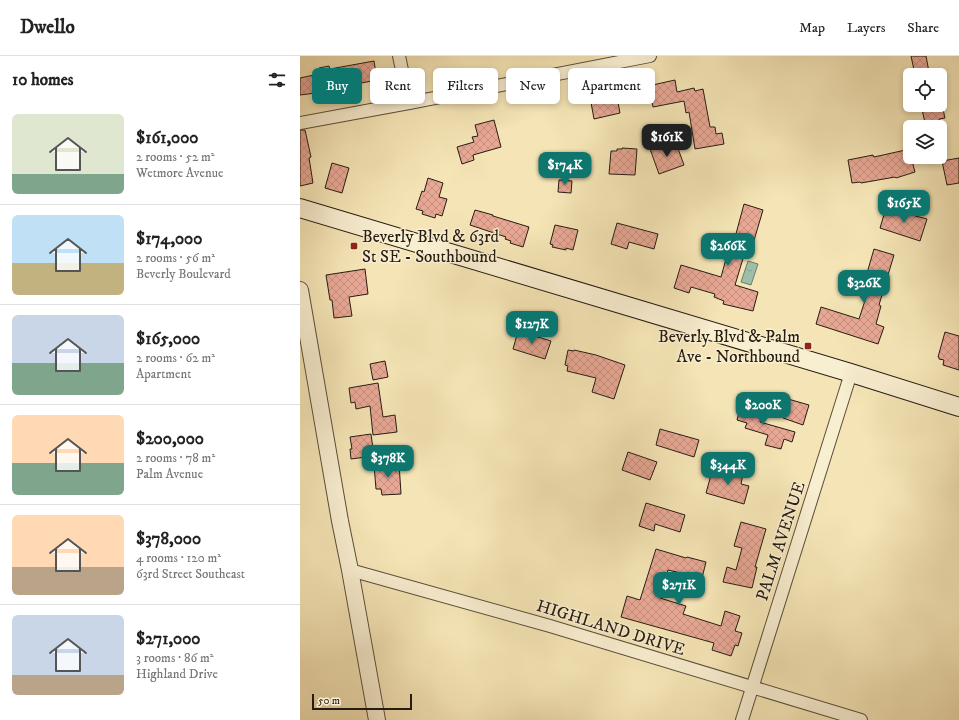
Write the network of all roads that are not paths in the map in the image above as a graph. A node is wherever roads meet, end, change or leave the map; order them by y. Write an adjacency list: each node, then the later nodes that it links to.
1 (399, 56): 4 (street)
2 (650, 56): 3 (street)
3 (595, 61): 5 (street)
4 (402, 68)
5 (425, 100)
6 (409, 104): 7 (street)
7 (300, 123)
8 (300, 208): 10 (main road)
9 (300, 290): 12 (street)
10 (851, 373): 11 (main road); 13 (street, PALM AVENUE)
11 (959, 407)
12 (350, 570): 13 (street, HIGHLAND DRIVE); 14 (street)
13 (751, 687): 15 (street, PALM AVENUE); 16 (street, HIGHLAND DRIVE)
14 (377, 720)
15 (742, 720)
16 (861, 720)

